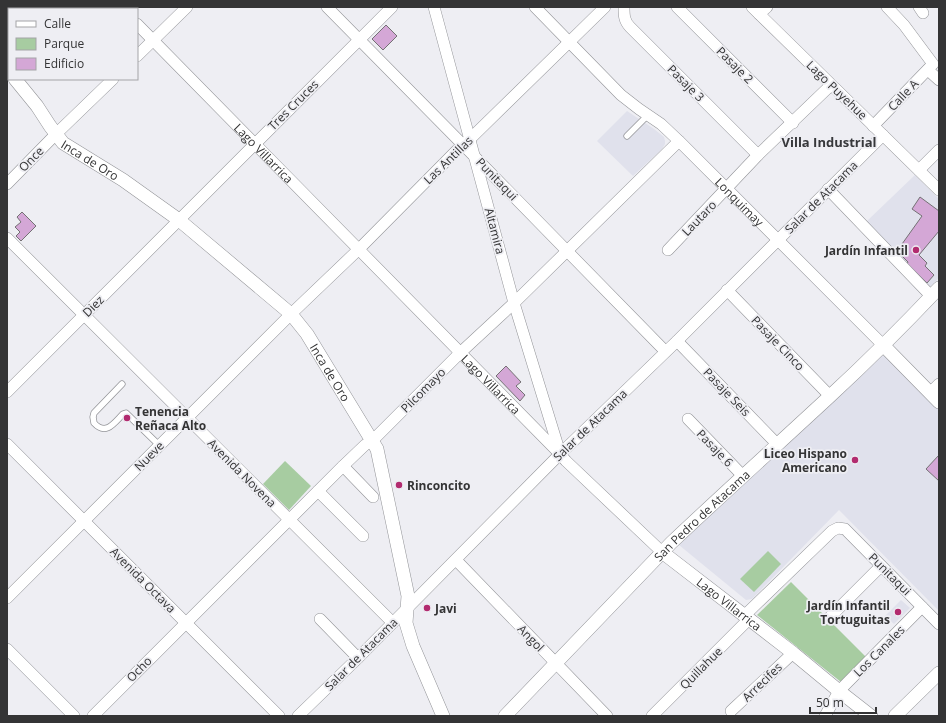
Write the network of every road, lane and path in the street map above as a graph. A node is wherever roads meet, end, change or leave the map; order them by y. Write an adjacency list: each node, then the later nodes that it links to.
1 (187, 7): 13 (street)
2 (327, 7): 12 (street, Punitaqui)
3 (392, 7): 12 (street, Tres Cruces)
4 (434, 7): 28 (street)
5 (535, 7): 14 (street, Lonquimay)
6 (605, 7): 14 (street, Las Antillas)
7 (624, 7): 31 (street, Pasaje 3)
8 (677, 7): 22 (street, Pasaje 2)
9 (888, 7): 16 (street)
10 (759, 9): 20 (street, Lago Puyehue)
11 (138, 25): 13 (street, Lago Villarrica)
12 (359, 39): 28 (street, Punitaqui); 29 (street, Tres Cruces)
13 (153, 41): 15 (street); 29 (street, Lago Villarrica)
14 (569, 42): 21 (street, Lonquimay); 28 (street, Las Antillas)
15 (138, 55)
16 (930, 67): 19 (street); 23 (street, Calle A)
17 (16, 80): 24 (street, Inca de Oro)
18 (112, 80): 24 (street, Once)
19 (939, 80)
20 (832, 85): 22 (street, Lautaro); 23 (street, Lago Puyehue)
21 (648, 115): 26 (lane); 27 (street, Lonquimay)
22 (793, 123): 31 (street, Lautaro)
23 (874, 126): 25 (street, Lago Puyehue)
24 (56, 134): 34 (street, Once); 38 (street, Inca de Oro)
25 (883, 135): 33 (street, Lago Puyehue); 36 (street, Salar de Atacama)
26 (627, 136)
27 (679, 141): 35 (street, Lonquimay); 43 (street, Pilcomayo)
28 (466, 142): 32 (street, Punitaqui); 41 (street, Las Antillas)
29 (255, 143): 38 (street, Tres Cruces); 41 (street, Lago Villarrica)
30 (939, 150): 33 (street)
31 (758, 155): 35 (street, Lautaro)
32 (474, 156): 43 (street, Punitaqui); 46 (street, Altamira)
33 (919, 170): 37 (street, Lago Puyehue)
34 (7, 184)
35 (726, 188): 40 (street, Lonquimay); 42 (street, Lautaro)
36 (828, 189): 40 (street, Salar de Atacama); 45 (street)
37 (939, 190)
38 (179, 220): 47 (street, Inca de Oro); 48 (street, Diez)
39 (7, 238): 48 (street, Avenida Novena)
40 (778, 240): 44 (street, Salar de Atacama); 50 (street, Lonquimay)
41 (358, 250): 47 (street, Las Antillas); 52 (street, Lago Villarrica)
42 (668, 250)
43 (566, 251): 46 (street, Pilcomayo); 51 (street, Punitaqui)
44 (727, 290): 49 (street, Salar de Atacama); 56 (street, Pasaje Cinco)
45 (935, 292): 50 (street, San Pedro de Atacama)
46 (514, 303): 52 (street, Pilcomayo); 63 (street, Altamira)
47 (292, 314): 57 (street, Nueve); 59 (street, Inca de Oro)
48 (84, 315): 54 (street, Diez); 57 (street, Avenida Novena)
49 (677, 341): 51 (street, Salar de Atacama); 61 (street, Pasaje Seis)
50 (883, 345): 55 (street, Lonquimay); 56 (street, San Pedro de Atacama)
51 (666, 351): 63 (street, Salar de Atacama)
52 (460, 353): 59 (street, Pilcomayo); 63 (street, Lago Villarrica)
53 (122, 384): 62 (lane)
54 (7, 392)
55 (936, 393)
56 (830, 396): 61 (street, San Pedro de Atacama)
57 (187, 419): 62 (street, Nueve); 68 (street, Avenida Novena)
58 (688, 419): 65 (street, Pasaje 6)
59 (372, 441): 64 (street, Pilcomayo); 77 (street, Inca de Oro)
60 (7, 444): 69 (street, Avenida Octava)
61 (777, 444): 65 (street, San Pedro de Atacama)
62 (160, 446): 69 (street, Nueve)
63 (560, 454): 72 (street, Lago Villarrica); 73 (street, Salar de Atacama)
64 (343, 466): 66 (street, Pilcomayo); 67 (street)
65 (743, 476): 72 (street, San Pedro de Atacama)
66 (318, 491): 68 (street, Pilcomayo); 71 (street)
67 (373, 497)
68 (289, 520): 81 (street, Pilcomayo); 82 (street, Avenida Novena)
69 (84, 521): 75 (street, Nueve); 81 (street, Avenida Octava)
70 (838, 528): 74 (street, Punitaqui); 78 (street, Quillahue)
71 (363, 536)
72 (662, 552): 78 (street, Lago Villarrica); 87 (street, San Pedro de Atacama)
73 (456, 560): 77 (street, Salar de Atacama); 87 (street, Angol)
74 (881, 566): 76 (street, Punitaqui); 80 (street)
75 (7, 598)
76 (922, 607): 83 (street, Punitaqui); 89 (street, Los Canales)
77 (407, 608): 82 (street, Salar de Atacama); 95 (street, Inca de Oro)
78 (747, 618): 85 (street, Lago Villarrica); 98 (street, Quillahue)
79 (320, 619): 86 (street)
80 (828, 619)
81 (186, 622): 92 (street, Ocho); 93 (street, Avenida Octava)
82 (393, 623): 86 (street, Salar de Atacama)
83 (939, 624)
84 (7, 649): 91 (street)
85 (793, 653): 89 (street, Lago Villarrica); 90 (street, Arrecifes)
86 (358, 658): 94 (street, Salar de Atacama)
87 (556, 663): 96 (street, San Pedro de Atacama); 97 (street, Angol)
88 (939, 673): 101 (street)
89 (839, 691): 99 (street, Los Canales); 100 (street, Lago Villarrica)
90 (731, 712)
91 (74, 716)
92 (93, 716)
93 (279, 716)
94 (298, 716)
95 (443, 716)
96 (505, 716)
97 (607, 716)
98 (652, 716)
99 (825, 716)
100 (871, 716)
101 (895, 716)

